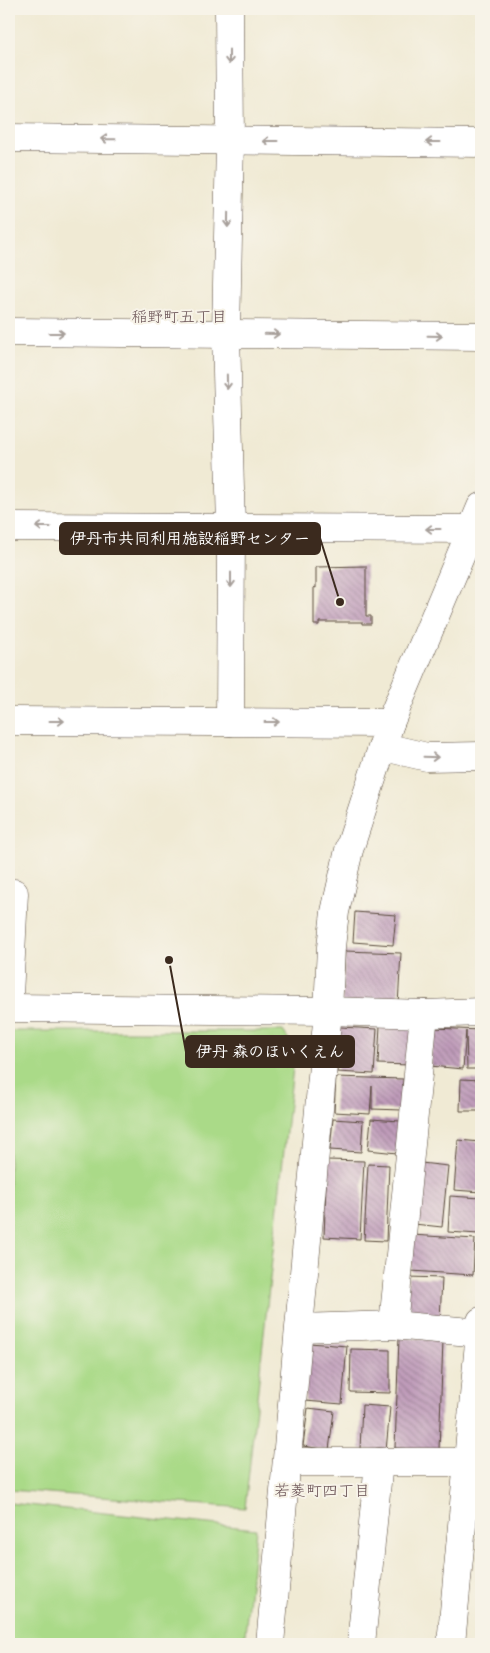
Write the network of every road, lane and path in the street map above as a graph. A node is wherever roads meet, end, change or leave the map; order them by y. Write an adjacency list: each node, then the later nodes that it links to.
1 (229, 9): 3 (street, one-way to 3)
2 (9, 138): 3 (street, one-way to 2)
3 (230, 141): 4 (street, one-way to 3); 6 (street, one-way to 6)
4 (481, 143)
5 (9, 332): 6 (street, one-way to 6)
6 (226, 334): 7 (street, one-way to 7); 10 (street, one-way to 10)
7 (481, 336)
8 (478, 522): 10 (street, one-way to 10); 13 (street)
9 (9, 527): 10 (street, one-way to 9)
10 (231, 528): 12 (street, one-way to 12)
11 (9, 721): 12 (street, one-way to 12)
12 (230, 722): 13 (street, one-way to 13)
13 (387, 735): 14 (street, one-way to 14); 18 (street)
14 (481, 756)
15 (9, 893): 16 (street)
16 (9, 996)
17 (9, 1008): 18 (street)
18 (328, 1011): 20 (street); 22 (street)
19 (481, 1012): 20 (street)
20 (424, 1014): 21 (street)
21 (393, 1325): 22 (street); 23 (street)
22 (300, 1328): 24 (street)
23 (481, 1329): 26 (street)
24 (288, 1462): 25 (street); 27 (street)
25 (379, 1462): 26 (street); 28 (street)
26 (475, 1462): 29 (street)
27 (270, 1644)
28 (361, 1644)
29 (451, 1644)

